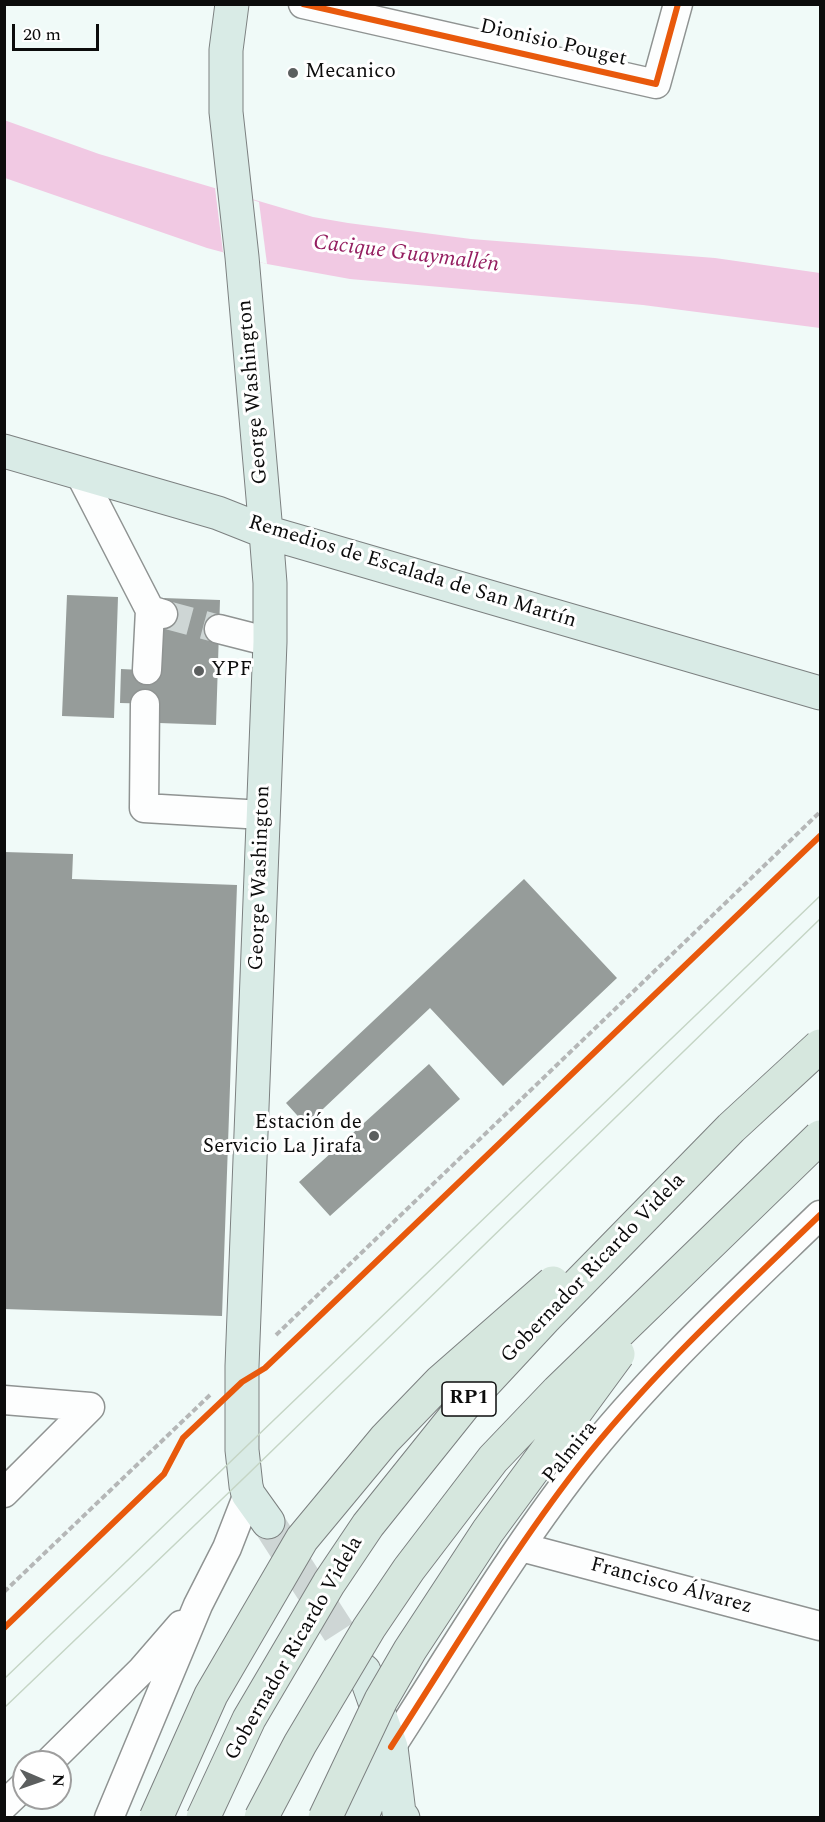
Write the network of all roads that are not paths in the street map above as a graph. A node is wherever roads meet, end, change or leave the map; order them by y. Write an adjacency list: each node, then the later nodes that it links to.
1 (232, 4): 6 (main road, George Washington)
2 (303, 4): 3 (street, Dionisio Pouget)
3 (678, 4)
4 (4, 451): 5 (main road, Remedios de Escalada de San Martín)
5 (80, 474): 6 (main road, Remedios de Escalada de San Martín); 9 (street)
6 (266, 532): 8 (main road, George Washington); 10 (main road, Remedios de Escalada de San Martín)
7 (219, 629): 8 (street)
8 (270, 642): 12 (main road, George Washington)
9 (147, 670)
10 (820, 693)
11 (145, 704): 12 (street)
12 (263, 814): 20 (main road, George Washington)
13 (820, 1046): 14 (highway, Gobernador Ricardo Videla / RP1, bridge)
14 (731, 1128): 29 (highway, bridge); 30 (highway, Gobernador Ricardo Videla / RP1, bridge)
15 (820, 1137): 17 (highway, RP1, bridge)
16 (820, 1215): 22 (street, Palmira)
17 (674, 1277): 31 (highway, RP1, bridge); 32 (highway, bridge)
18 (4, 1400): 19 (street)
19 (4, 1493)
20 (248, 1494): 21 (main road, George Washington); 23 (street)
21 (268, 1522)
22 (520, 1547): 24 (street, Francisco Álvarez); 26 (street, Palmira)
23 (198, 1605): 27 (street); 28 (street)
24 (820, 1626)
25 (364, 1671): 26 (main road)
26 (391, 1748): 33 (main road, Palmira); 34 (main road)
27 (61, 1750)
28 (109, 1818)
29 (156, 1818)
30 (203, 1818)
31 (261, 1818)
32 (325, 1818)
33 (361, 1818)
34 (403, 1818)

